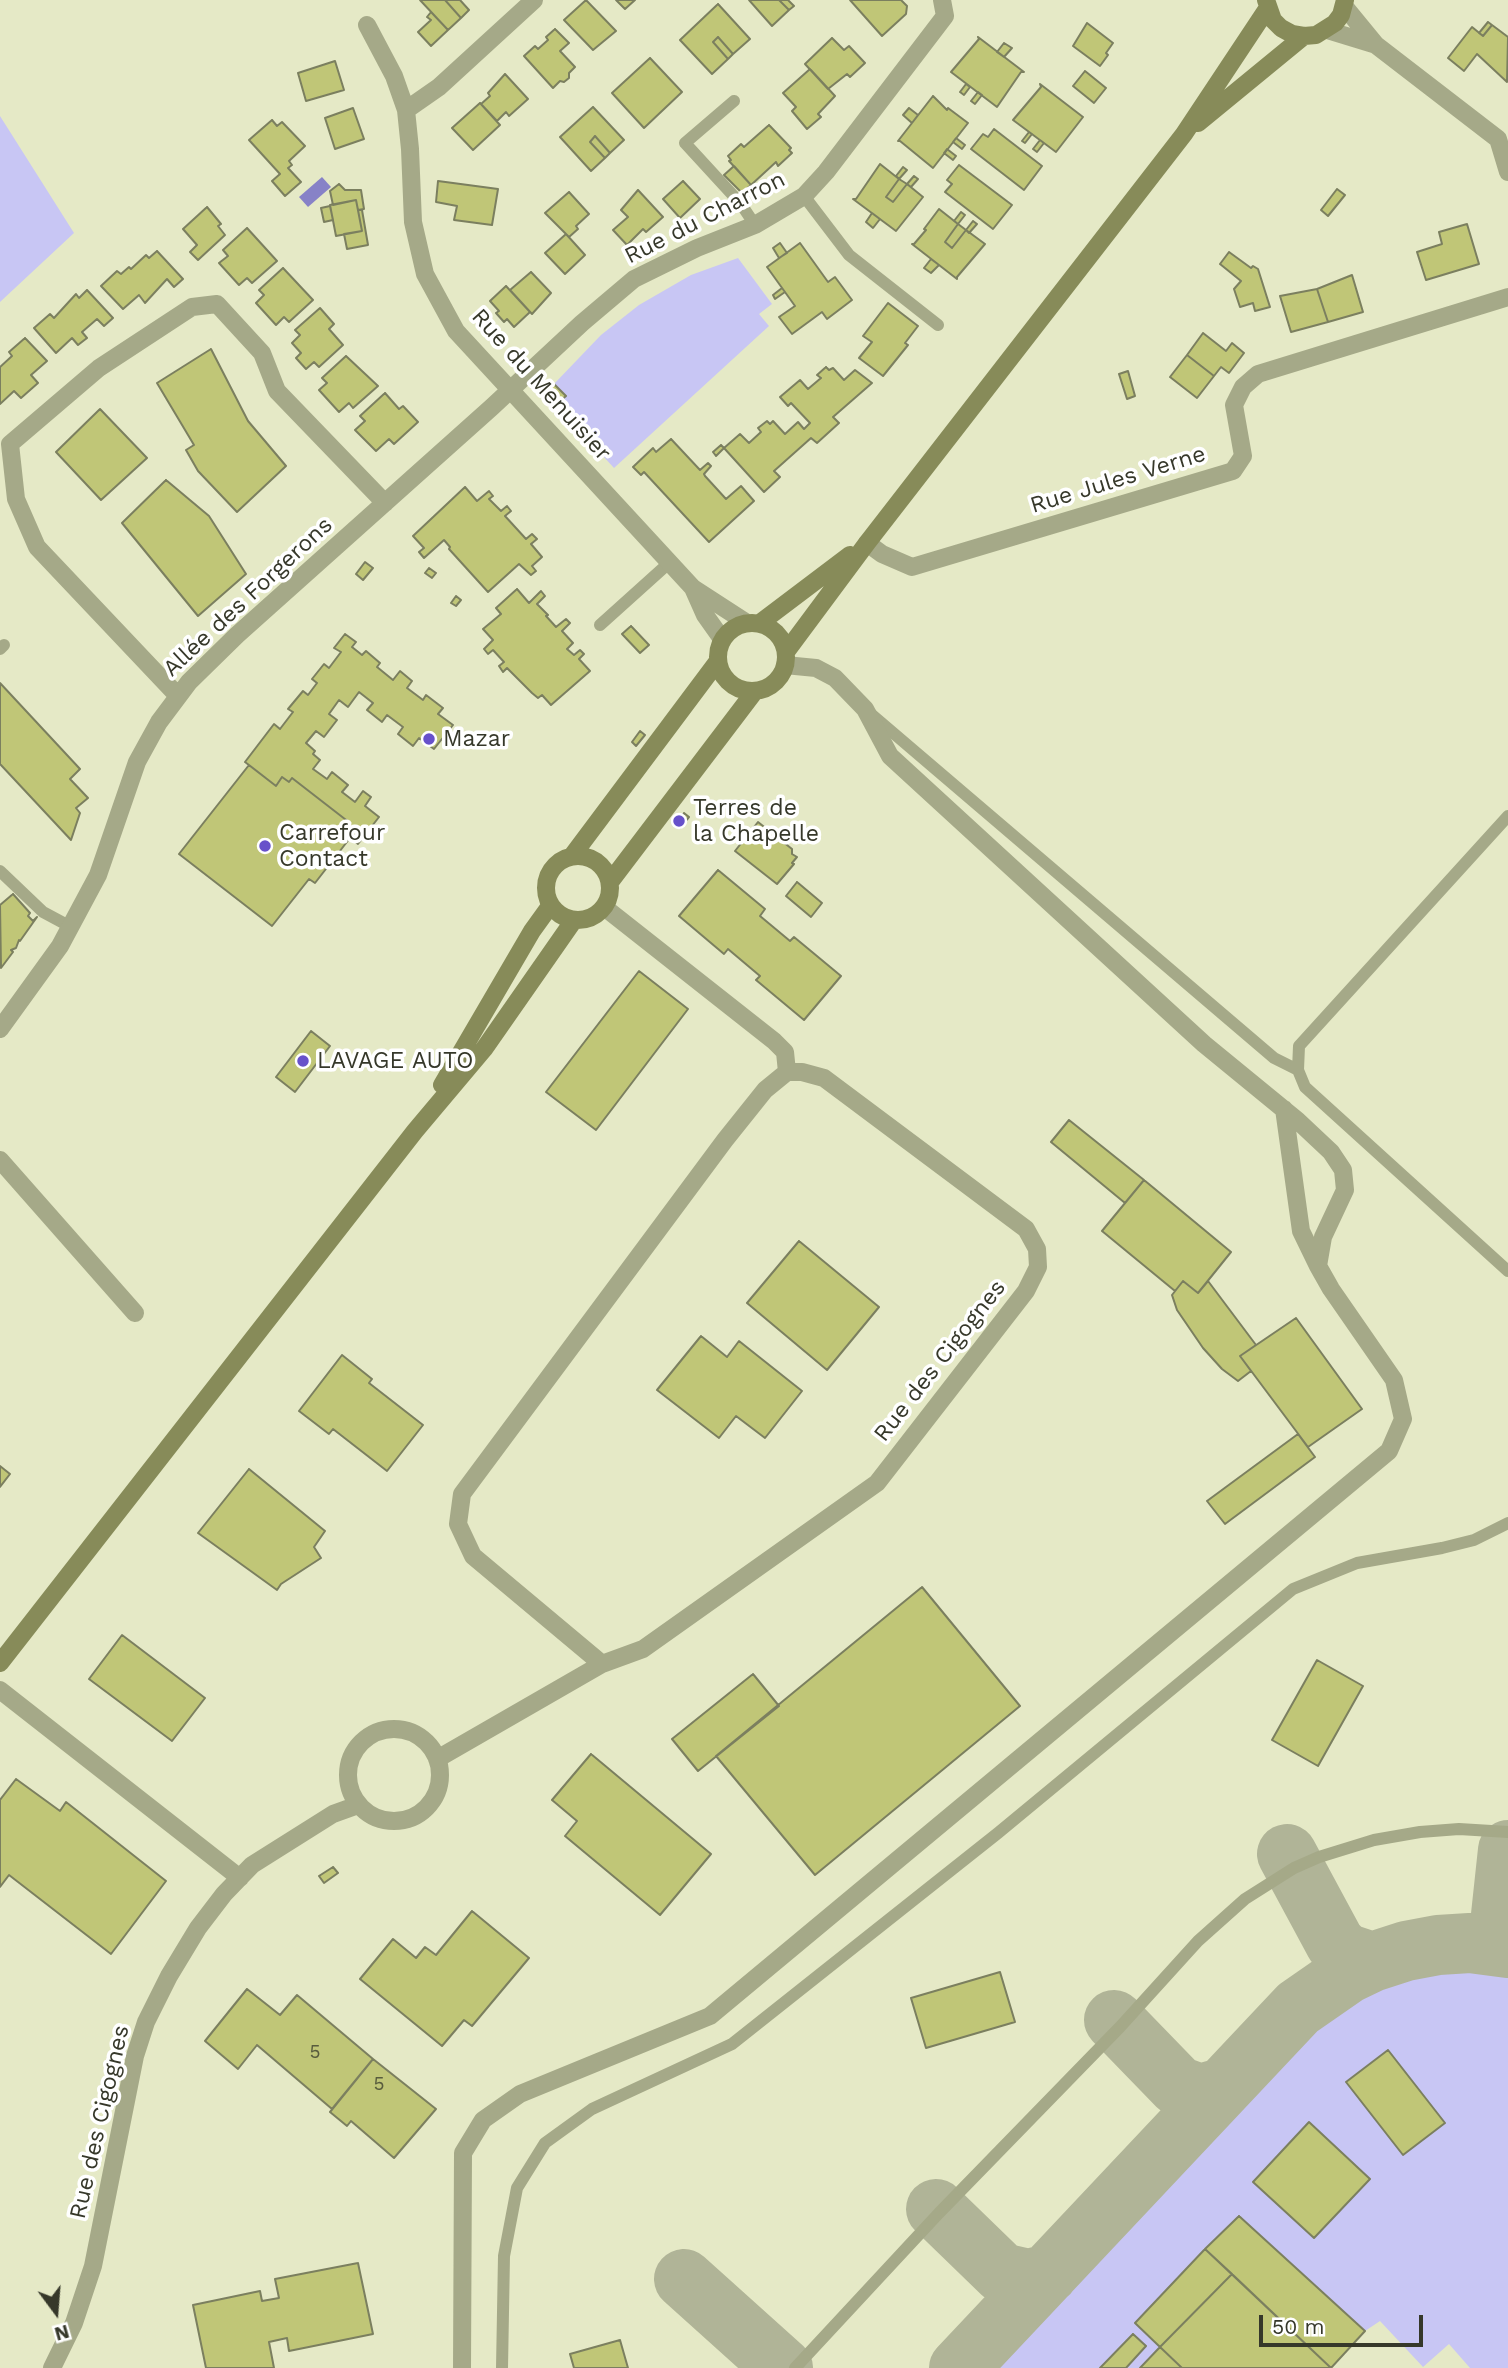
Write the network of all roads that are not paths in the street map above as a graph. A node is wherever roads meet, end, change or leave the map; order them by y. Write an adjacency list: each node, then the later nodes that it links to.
1 (534, 0): 10 (street)
2 (943, 0): 13 (street, Rue du Charron)
3 (1344, 3): 6 (main road); 8 (street)
4 (1267, 4): 7 (main road); 11 (main road)
5 (367, 25): 10 (street, Rue du Menuisier)
6 (1327, 30): 7 (main road); 8 (street)
7 (1304, 36): 11 (main road)
8 (1376, 45): 12 (street)
9 (734, 101): 14 (lane)
10 (406, 110): 17 (street, Rue du Menuisier)
11 (1184, 134): 19 (main road)
12 (1508, 172)
13 (804, 196): 14 (street, Rue du Charron); 16 (lane)
14 (755, 225): 17 (street, Rue du Charron)
15 (1508, 297): 19 (street, Rue Jules Verne)
16 (938, 325)
17 (509, 391): 18 (street, Allée des Forgerons); 20 (street, Rue du Menuisier)
18 (385, 503): 28 (street, Allée des Forgerons); 28 (street)
19 (867, 543): 22 (main road); 25 (main road)
20 (670, 562): 21 (street, Rue du Menuisier); 23 (lane)
21 (693, 588): 22 (street, Rue du Menuisier); 24 (street, Rue du Menuisier)
22 (753, 623): 24 (main road); 25 (main road)
23 (600, 625)
24 (722, 639): 26 (main road)
25 (785, 659): 27 (main road); 29 (street)
26 (718, 661): 27 (main road); 31 (main road)
27 (755, 691): 33 (main road)
28 (178, 696): 37 (street, Allée des Forgerons)
29 (865, 709): 39 (lane); 41 (street)
30 (1508, 816): 39 (lane)
31 (572, 856): 33 (main road); 34 (main road)
32 (0, 871): 37 (lane)
33 (610, 882): 35 (main road)
34 (550, 906): 36 (main road); 42 (main road)
35 (604, 907): 36 (main road); 40 (street)
36 (574, 920): 42 (main road)
37 (71, 926): 38 (street, Allée des Forgerons)
38 (0, 1029)
39 (1298, 1070): 45 (lane)
40 (787, 1072): 49 (street); 49 (street, Rue des Cigognes)
41 (1284, 1109): 44 (street); 44 (street)
42 (415, 1131): 48 (main road)
43 (0, 1160): 46 (street)
44 (1318, 1266): 56 (street)
45 (1508, 1272)
46 (135, 1313)
47 (1508, 1523): 57 (lane)
48 (0, 1663)
49 (602, 1664): 51 (street, Rue des Cigognes)
50 (0, 1690): 54 (street)
51 (437, 1759): 52 (street); 52 (street)
52 (358, 1805): 54 (street, Rue des Cigognes)
53 (1508, 1832): 58 (lane)
54 (240, 1878): 55 (street, Rue des Cigognes)
55 (52, 2368)
56 (462, 2368)
57 (502, 2368)
58 (795, 2368)

